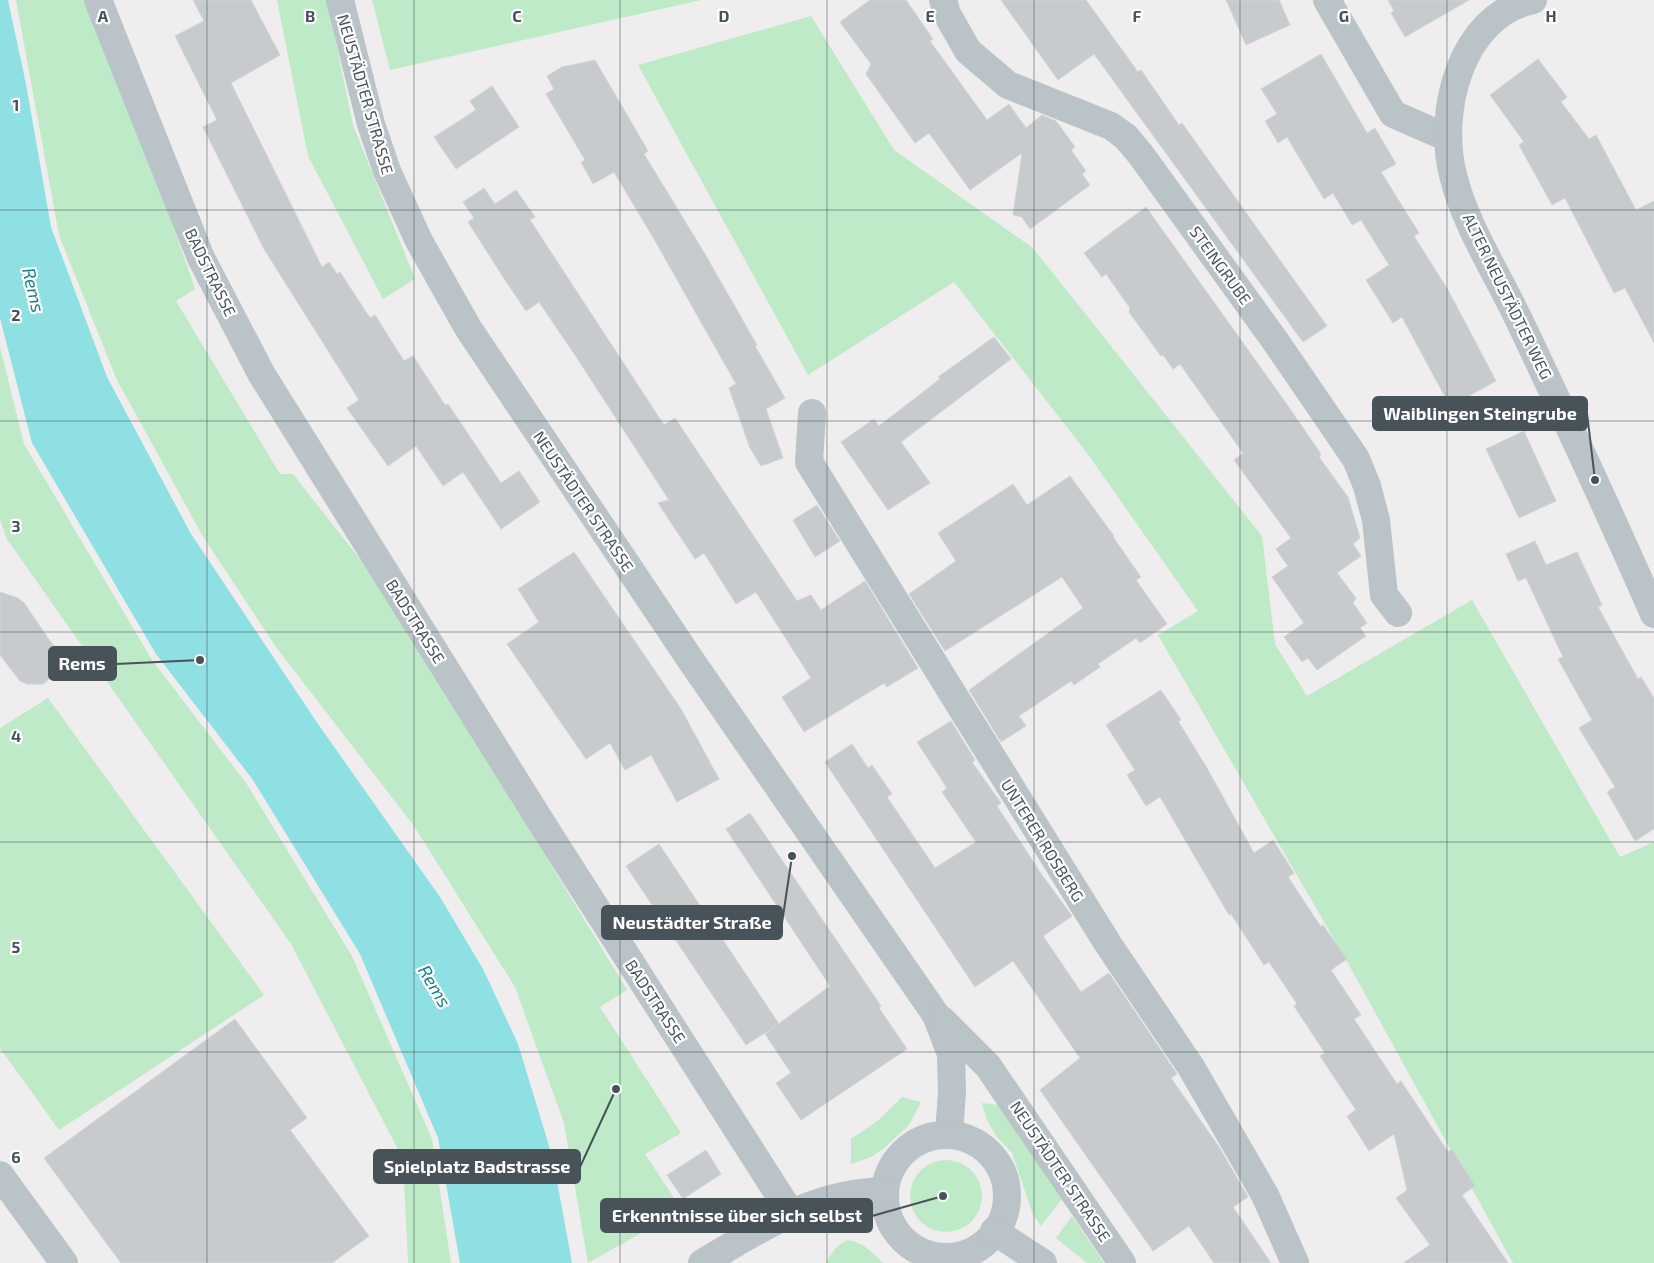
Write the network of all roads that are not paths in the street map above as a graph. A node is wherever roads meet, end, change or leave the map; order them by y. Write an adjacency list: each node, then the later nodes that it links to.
1 (98, 0): 14 (street, BADSTRASSE)
2 (340, 0): 10 (street, NEUSTÄDTER STRASSE)
3 (943, 0): 8 (street, STEINGRUBE)
4 (1327, 0): 6 (street)
5 (1526, 1): 6 (street, ALTER NEUSTÄDTER WEG)
6 (1448, 138): 9 (street, ALTER NEUSTÄDTER WEG)
7 (812, 413): 20 (street, UNTERER ROSBERG)
8 (1398, 613)
9 (1654, 614)
10 (936, 1015): 11 (street, NEUSTÄDTER STRASSE); 19 (street, NEUSTÄDTER STRASSE)
11 (949, 1135): 13 (street); 15 (street)
12 (0, 1175): 16 (street)
13 (885, 1191): 14 (street); 15 (street)
14 (790, 1212): 17 (street)
15 (994, 1231): 18 (street)
16 (64, 1263)
17 (702, 1263)
18 (1043, 1263)
19 (1122, 1263)
20 (1295, 1263)

